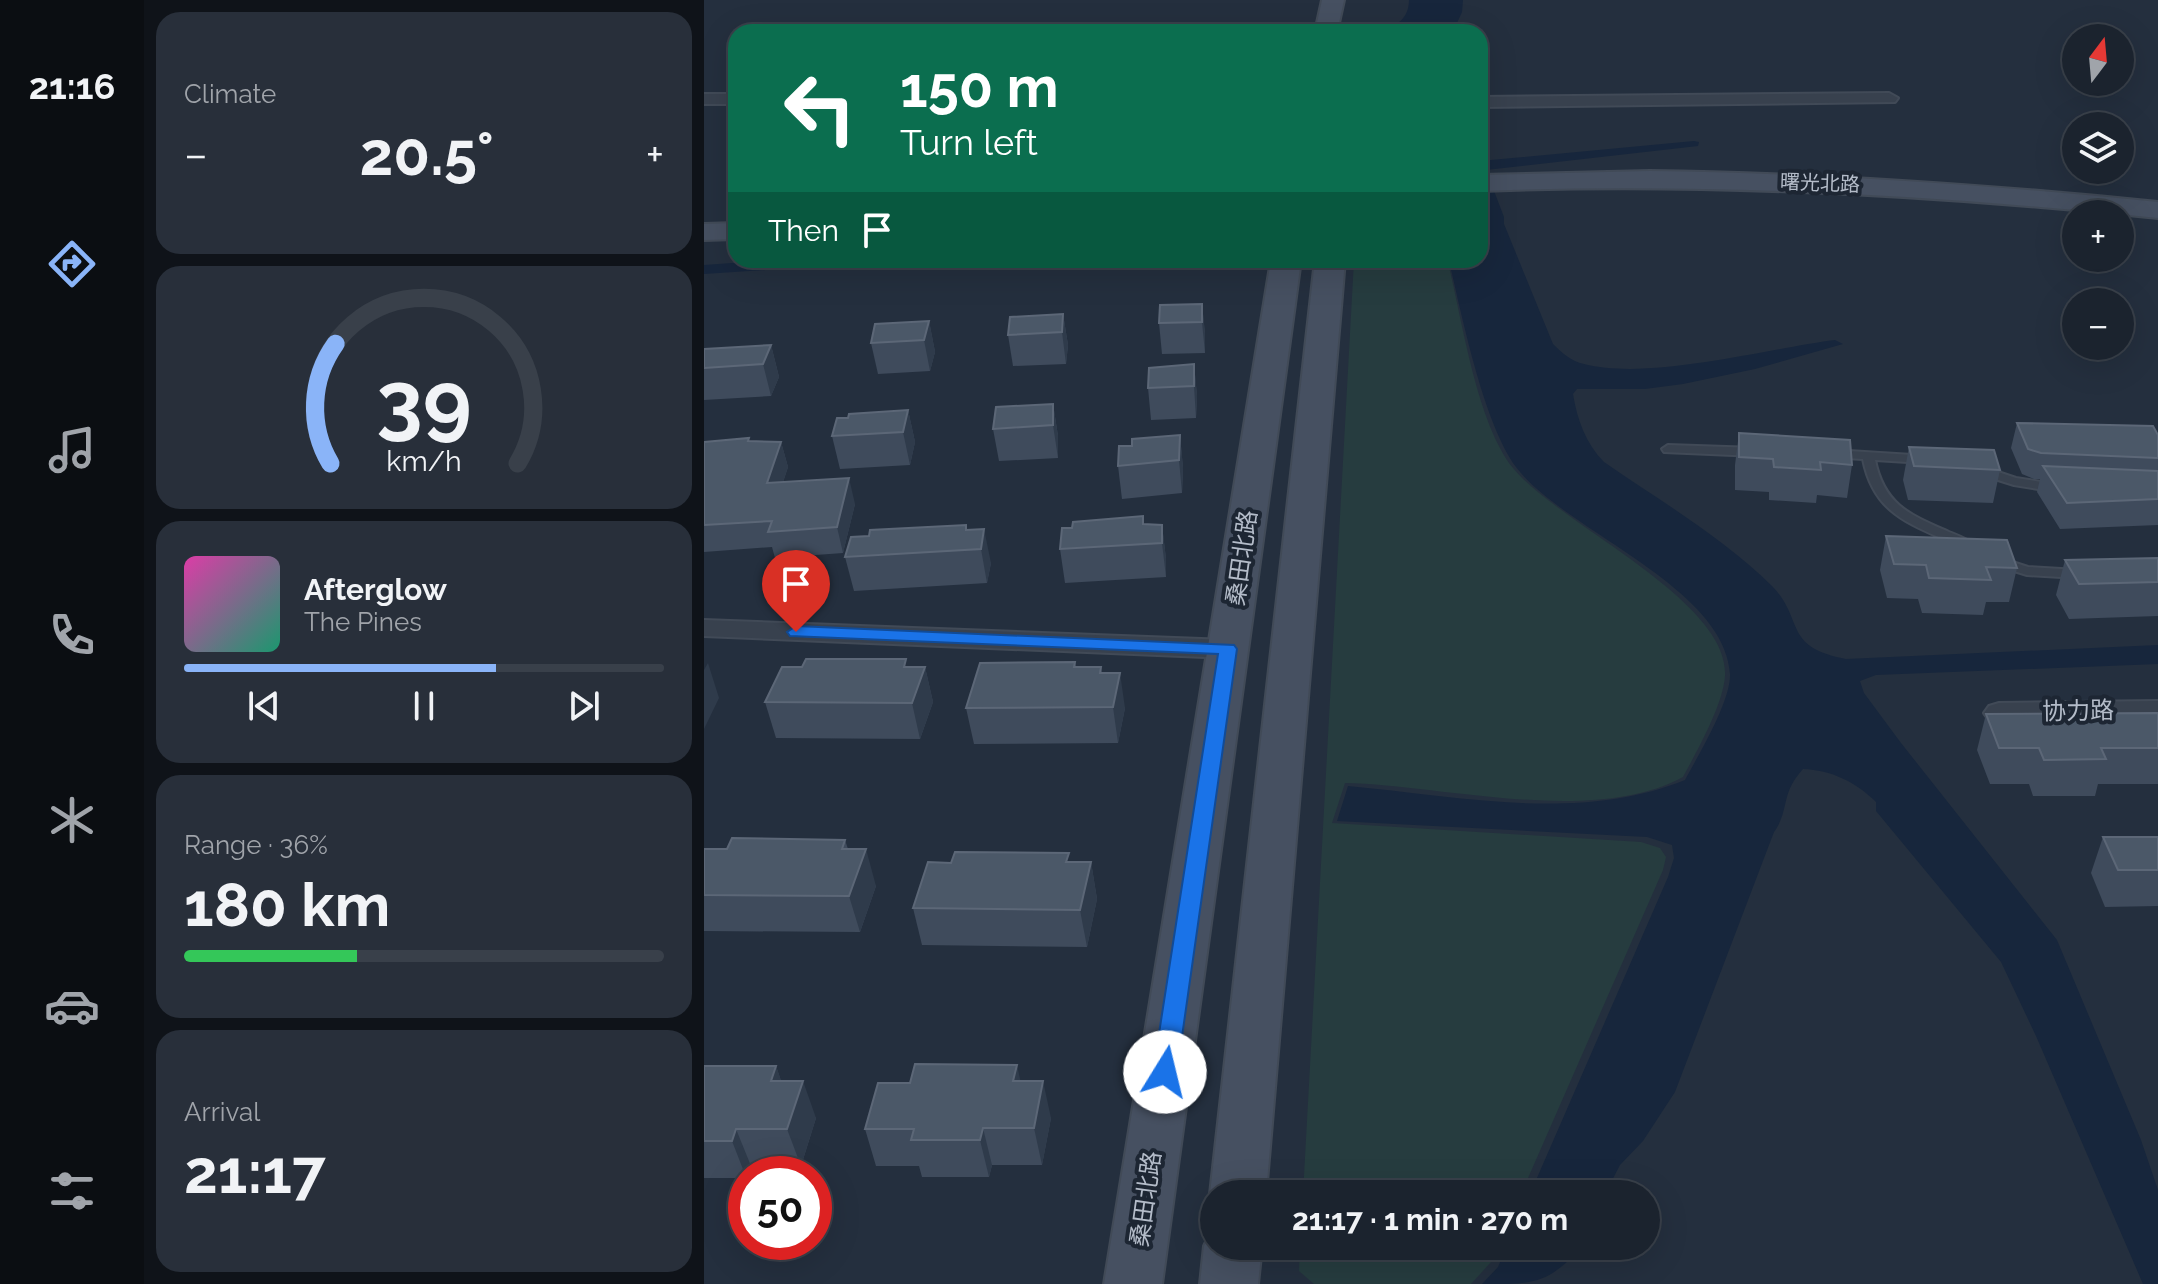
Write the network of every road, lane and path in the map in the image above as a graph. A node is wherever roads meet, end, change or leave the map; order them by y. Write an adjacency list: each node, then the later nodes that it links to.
1 (1333, 0): 2 (main road)
2 (1328, 24)
3 (1889, 98): 6 (street)
4 (704, 99): 5 (street)
5 (728, 99)
6 (1488, 102)
7 (1488, 184): 8 (main road, 曙光北路)
8 (1518, 188): 9 (main road, 曙光北路); 10 (main road, 曙光北路); 11 (main road, 曙光北路)
9 (1488, 194)
10 (2158, 210)
11 (2062, 214)
12 (728, 217): 13 (main road)
13 (704, 218)
14 (2134, 221): 15 (main road)
15 (2158, 224)
16 (728, 231): 17 (main road)
17 (704, 232)
18 (1285, 268): 29 (main road, 桑田北路)
19 (1329, 268): 32 (main road)
20 (1668, 449): 21 (lane)
21 (1764, 452)
22 (1811, 454): 23 (lane)
23 (1868, 456): 24 (lane); 27 (lane)
24 (1941, 461)
25 (1970, 468): 26 (lane)
26 (2074, 490)
27 (2099, 575)
28 (704, 628): 29 (street)
29 (1228, 649): 34 (main road, 桑田北路)
30 (2158, 710): 31 (street, 协力路)
31 (1999, 713)
32 (1239, 1180)
33 (1232, 1260): 35 (main road)
34 (1133, 1284)
35 (1229, 1284)

